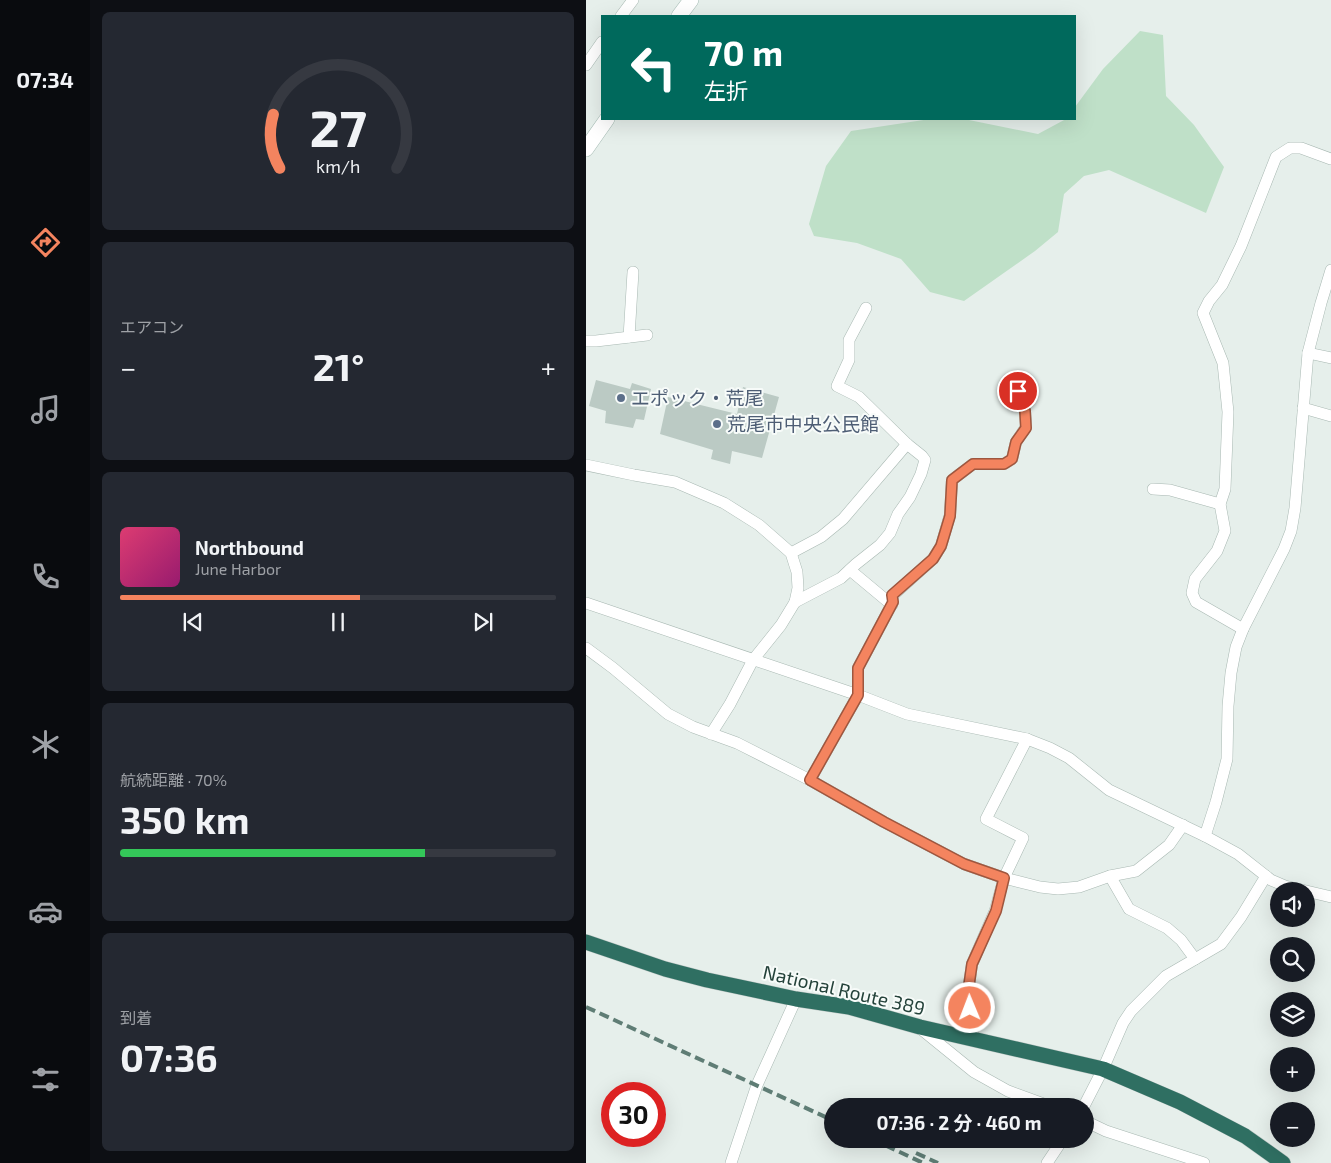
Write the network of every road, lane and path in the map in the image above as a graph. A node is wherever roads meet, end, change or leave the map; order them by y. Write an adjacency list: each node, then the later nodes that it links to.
1 (633, 0): 3 (street)
2 (691, 0): 4 (main road)
3 (622, 15)
4 (680, 15)
5 (601, 43): 6 (street)
6 (587, 61)
7 (606, 120): 8 (main road)
8 (586, 149)
9 (1331, 159): 24 (street)
10 (1331, 270): 16 (street)
11 (633, 272): 14 (street)
12 (866, 308): 21 (street)
13 (647, 335): 14 (street)
14 (629, 337): 15 (street)
15 (586, 341)
16 (1308, 354): 17 (street); 19 (street)
17 (1331, 358)
18 (1018, 391): 29 (street)
19 (1303, 408): 20 (street); 30 (street)
20 (1331, 416)
21 (908, 444): 25 (street); 26 (street)
22 (586, 465): 25 (street)
23 (1153, 489): 24 (street)
24 (1220, 504): 30 (street)
25 (791, 553): 27 (street)
26 (850, 570): 27 (street); 29 (street)
27 (795, 602): 32 (street)
28 (586, 603): 32 (street)
29 (892, 605): 33 (street)
30 (1243, 630): 38 (street)
31 (586, 648): 34 (street)
32 (753, 660): 33 (street); 34 (street)
33 (858, 695): 35 (street); 36 (street)
34 (711, 734): 36 (street)
35 (1027, 739): 37 (street); 41 (street)
36 (810, 780): 41 (street)
37 (1183, 825): 38 (street); 39 (street)
38 (1205, 836): 40 (street)
39 (1110, 876): 41 (street); 44 (street)
40 (1266, 876): 42 (street); 44 (street)
41 (1004, 878): 47 (street)
42 (1331, 897)
43 (586, 942): 45 (highway, National Route 389)
44 (1195, 959): 48 (street)
45 (796, 999): 46 (highway, National Route 389); 53 (street)
46 (920, 1028): 47 (highway, National Route 389); 49 (street)
47 (973, 1040): 48 (highway, National Route 389)
48 (1103, 1069): 50 (street); 56 (highway, National Route 389)
49 (1028, 1098)
50 (1088, 1098)
51 (1094, 1125): 55 (street)
52 (1057, 1148): 54 (street)
53 (731, 1163)
54 (1048, 1163)
55 (1204, 1163)
56 (1283, 1163)

